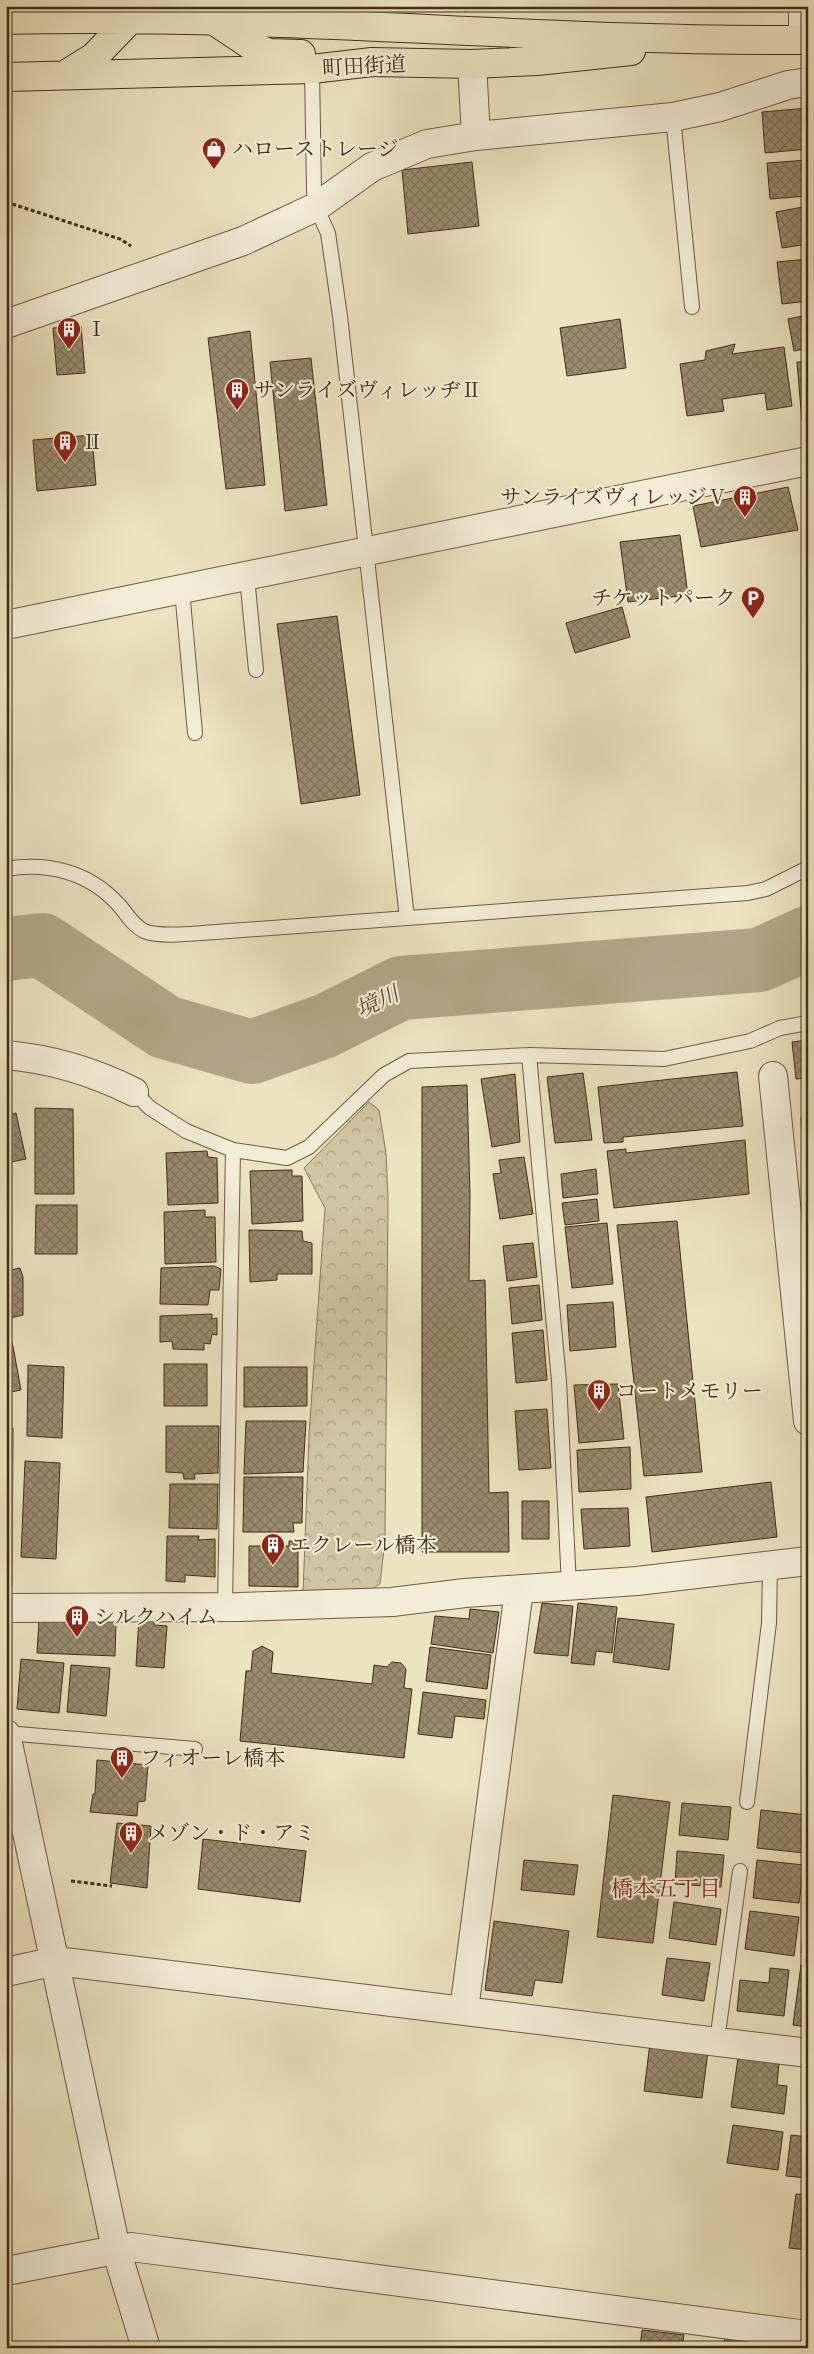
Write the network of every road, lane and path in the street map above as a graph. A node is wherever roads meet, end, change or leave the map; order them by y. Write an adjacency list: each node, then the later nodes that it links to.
1 (298, 6): 7 (main road)
2 (803, 6): 8 (street)
3 (89, 12): 4 (main road, 町田街道); 6 (main road, 町田街道)
4 (138, 12): 5 (main road, 町田街道); 13 (main road)
5 (203, 13): 7 (main road, 町田街道); 10 (main road)
6 (6, 20)
7 (359, 25): 9 (main road, 町田街道)
8 (806, 40): 9 (main road, 町田街道)
9 (721, 41): 11 (main road, 町田街道)
10 (372, 62): 11 (main road, 町田街道); 12 (main road, 町田街道)
11 (472, 64): 17 (street)
12 (312, 68): 13 (main road, 町田街道); 19 (lane)
13 (65, 76): 14 (main road, 町田街道)
14 (6, 77)
15 (808, 82): 16 (street)
16 (673, 117): 17 (street); 21 (lane)
17 (476, 136): 19 (street)
18 (6, 202): 20 (path)
19 (316, 207): 20 (street); 24 (lane)
20 (163, 270): 22 (street)
21 (692, 307)
22 (6, 324)
23 (808, 461): 24 (street)
24 (367, 553): 25 (street); 32 (lane)
25 (246, 577): 26 (street); 28 (lane)
26 (182, 590): 27 (street); 29 (lane)
27 (6, 625)
28 (256, 670)
29 (195, 733)
30 (808, 868): 32 (lane)
31 (6, 869): 32 (lane)
32 (407, 918)
33 (808, 1023): 35 (lane)
34 (6, 1055): 37 (street)
35 (529, 1055): 38 (lane); 42 (lane)
36 (773, 1076): 39 (street)
37 (134, 1092): 38 (lane)
38 (233, 1150): 44 (lane)
39 (808, 1421)
40 (808, 1561): 41 (street)
41 (770, 1566): 42 (street); 49 (lane)
42 (569, 1586): 43 (street)
43 (518, 1590): 44 (street); 55 (street)
44 (225, 1606): 45 (street)
45 (6, 1608)
46 (6, 1734): 47 (lane); 48 (street)
47 (195, 1749)
48 (10, 1766): 53 (street)
49 (747, 1802)
50 (740, 1870): 56 (lane)
51 (89, 1883): 52 (path)
52 (112, 1886)
53 (56, 1961): 54 (street); 55 (street); 58 (street)
54 (6, 1972)
55 (464, 2010): 56 (street)
56 (717, 2041): 57 (street)
57 (808, 2053)
58 (116, 2249): 59 (street); 60 (street); 61 (street)
59 (6, 2271)
60 (808, 2334)
61 (146, 2348)

